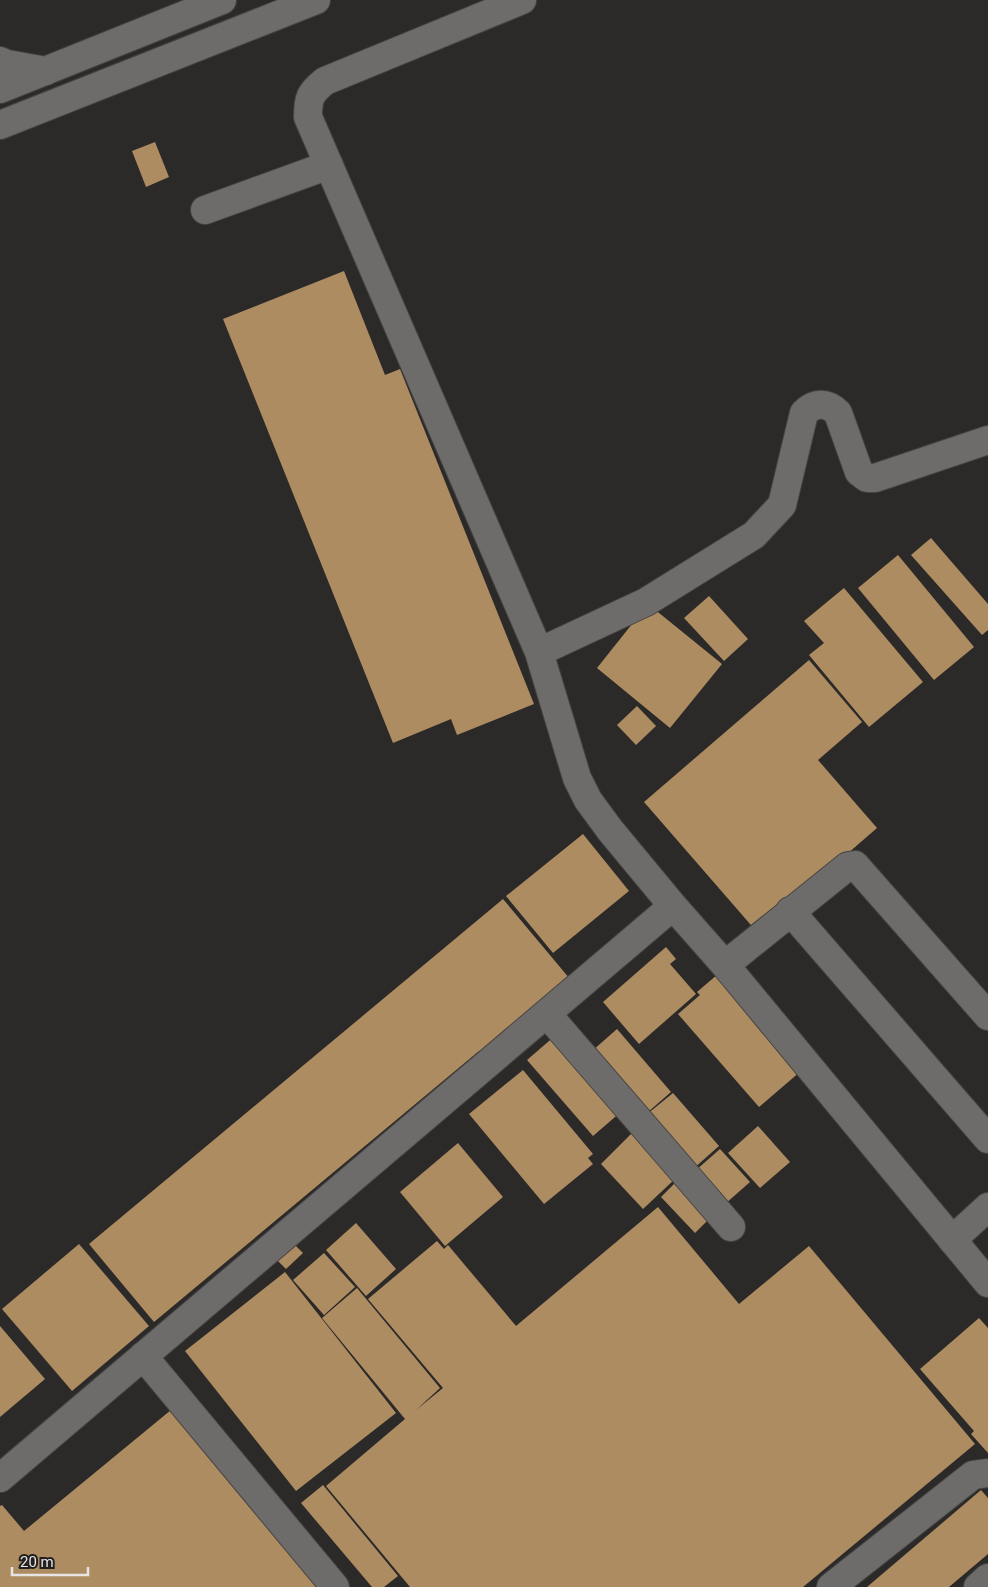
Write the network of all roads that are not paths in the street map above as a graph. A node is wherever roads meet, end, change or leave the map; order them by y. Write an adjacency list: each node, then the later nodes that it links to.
1 (222, 0): 5 (lane)
2 (316, 0): 7 (lane)
3 (522, 0): 8 (lane)
4 (0, 61): 5 (lane)
5 (46, 71): 6 (lane)
6 (0, 89)
7 (0, 125)
8 (329, 165): 9 (lane); 11 (lane)
9 (205, 210)
10 (988, 440): 11 (lane)
11 (539, 652): 12 (lane)
12 (674, 906): 14 (lane); 15 (lane)
13 (790, 912): 14 (lane); 16 (lane); 17 (lane)
14 (725, 965): 20 (lane)
15 (547, 1014): 19 (lane); 22 (lane)
16 (988, 1016)
17 (988, 1139)
18 (988, 1207): 20 (lane)
19 (731, 1227)
20 (952, 1240): 21 (lane)
21 (988, 1283)
22 (144, 1356): 24 (lane); 26 (lane)
23 (988, 1473): 27 (lane)
24 (0, 1478)
25 (988, 1578): 28 (lane)
26 (335, 1587)
27 (831, 1587)
28 (978, 1587)

